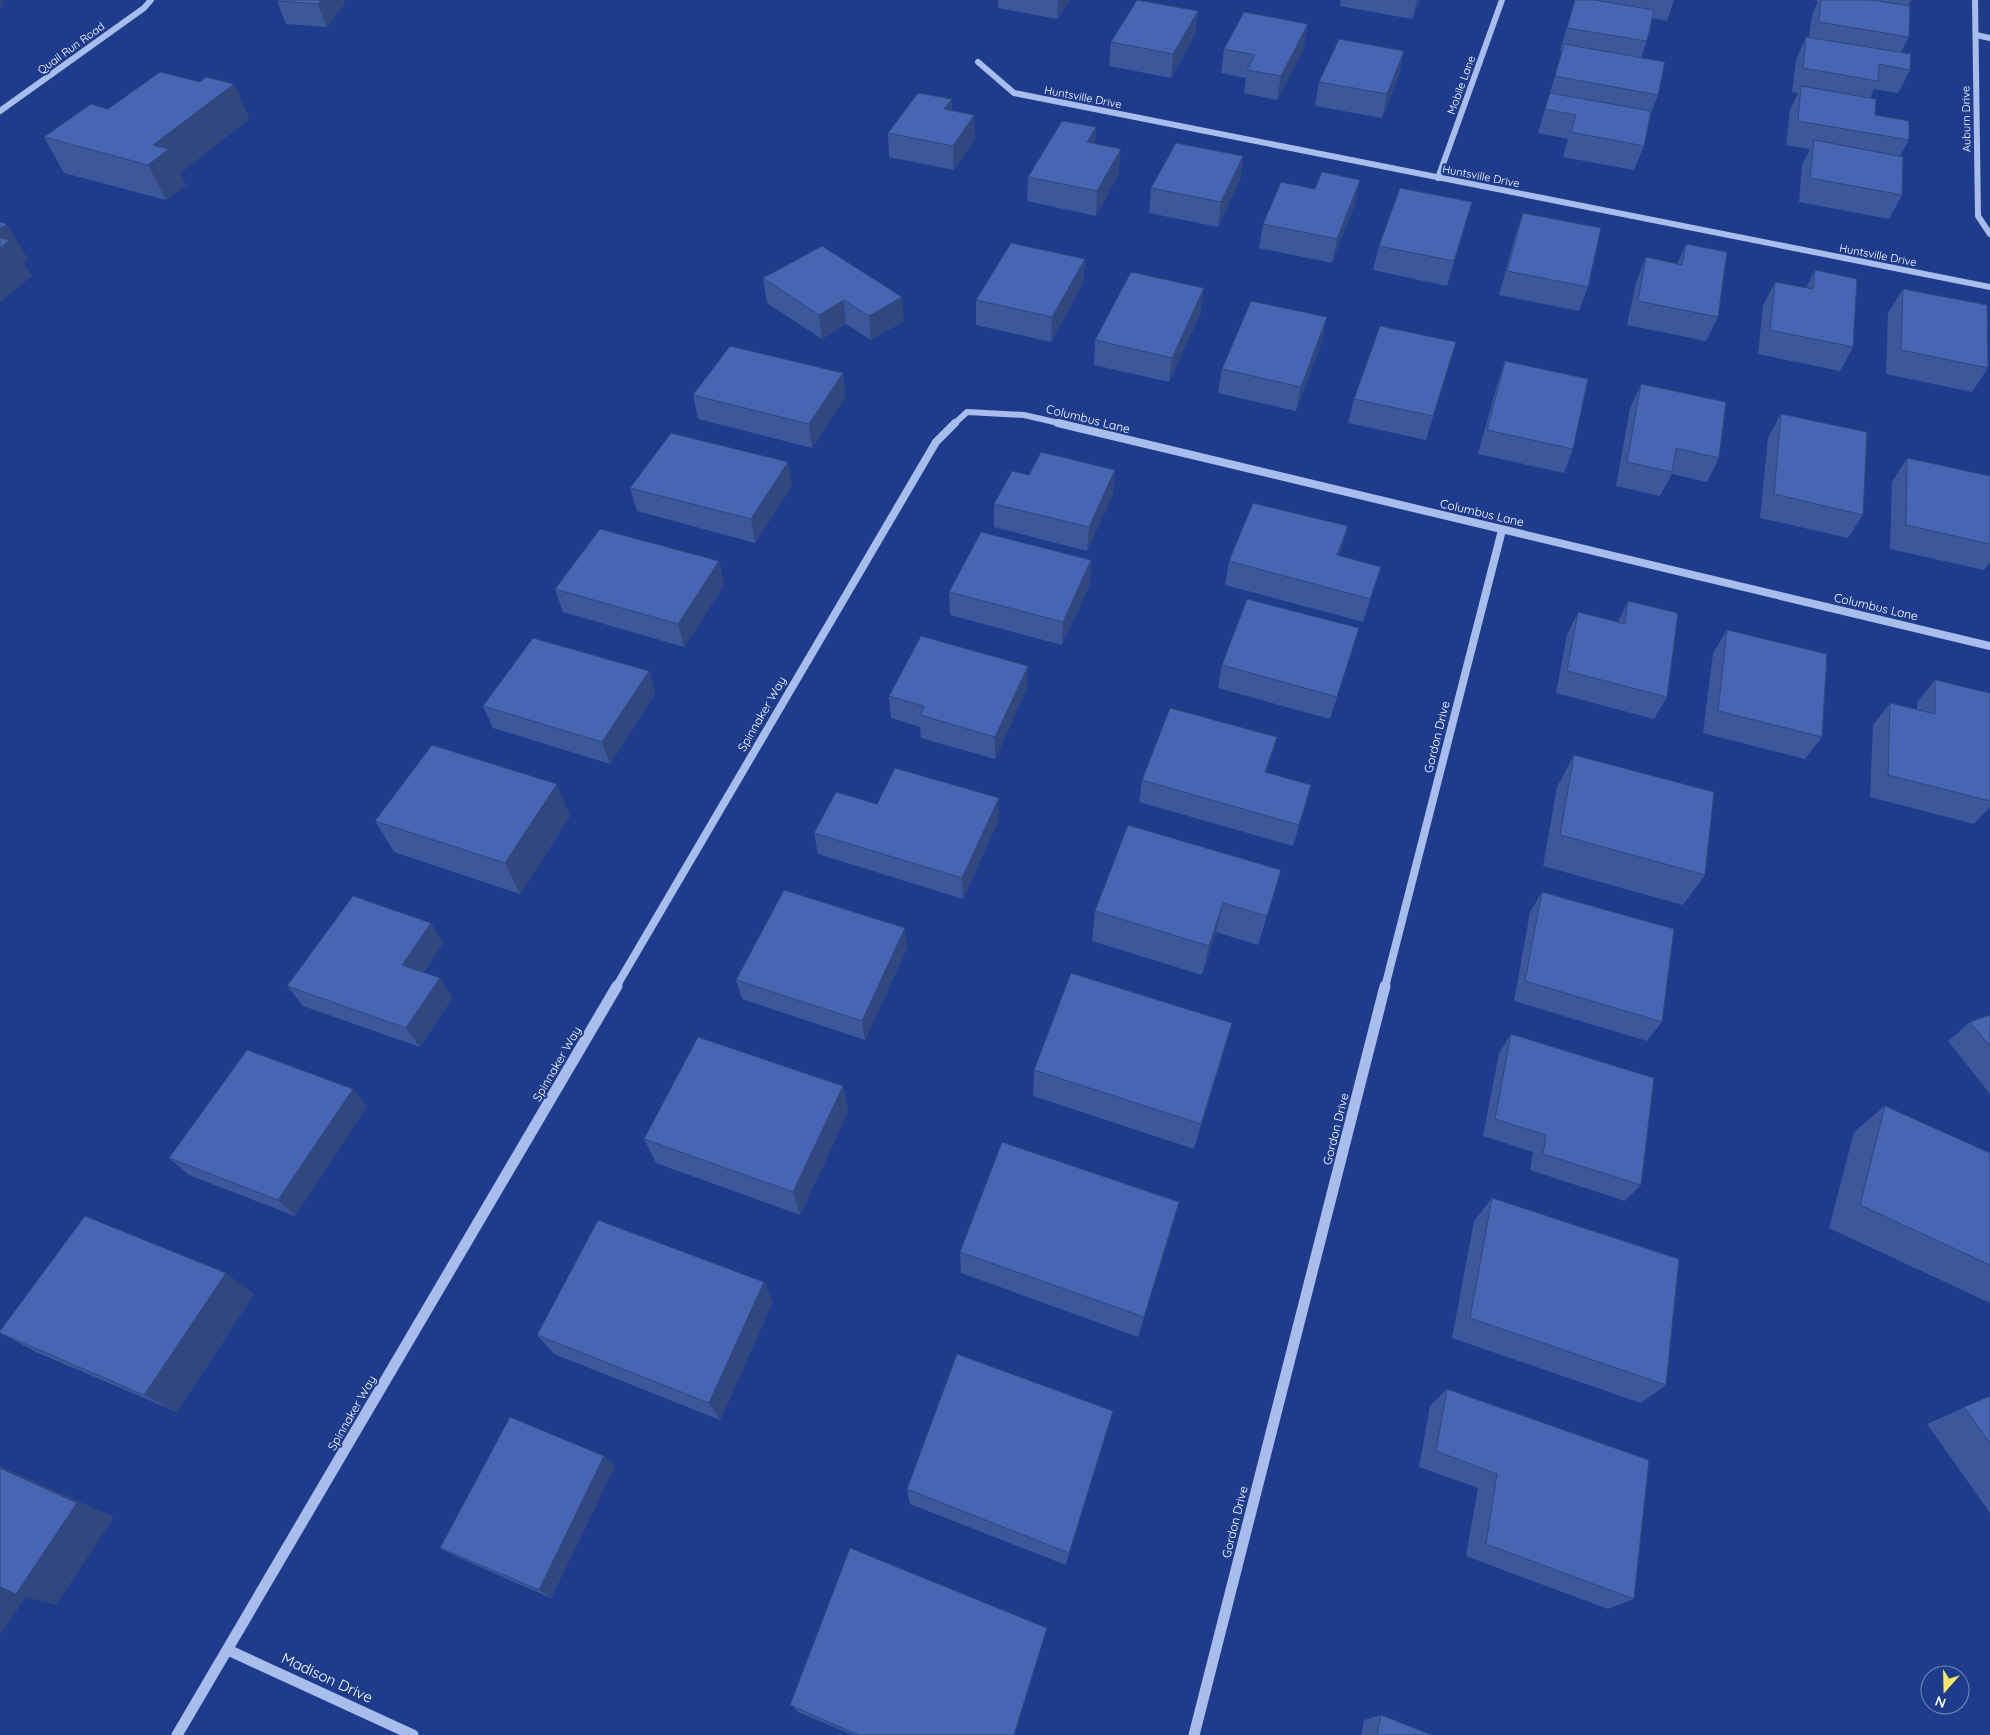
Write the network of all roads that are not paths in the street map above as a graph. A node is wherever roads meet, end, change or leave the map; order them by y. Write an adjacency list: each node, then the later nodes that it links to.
1 (152, 0): 7 (street, Quail Run Road)
2 (1502, 0): 8 (street, Mobile Lane)
3 (1975, 0): 4 (street, Auburn Drive)
4 (1976, 35): 5 (street); 9 (street, Auburn Drive)
5 (1990, 38)
6 (978, 62): 8 (street, Huntsville Drive)
7 (0, 111)
8 (1438, 178): 10 (street, Huntsville Drive)
9 (1990, 234)
10 (1990, 287)
11 (967, 412): 12 (street, Columbus Lane); 14 (street, Spinnaker Way)
12 (1502, 530): 13 (street, Columbus Lane); 17 (street, Gordon Drive)
13 (1990, 646)
14 (228, 1650): 15 (street, Spinnaker Way); 16 (street, Madison Drive)
15 (177, 1735)
16 (413, 1735)
17 (1194, 1735)

